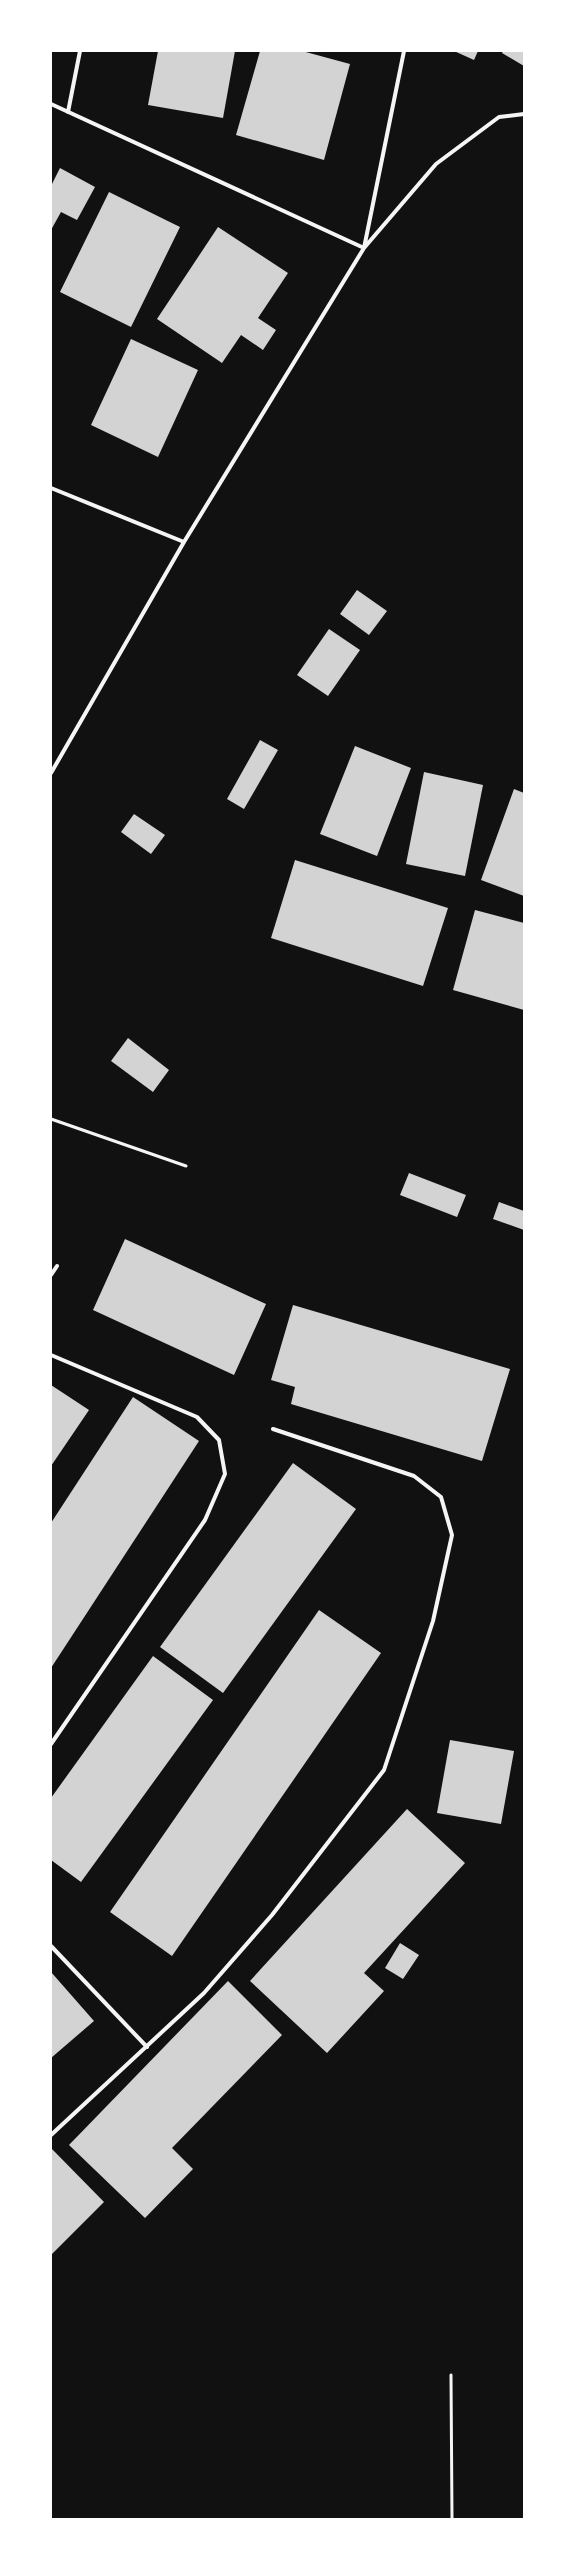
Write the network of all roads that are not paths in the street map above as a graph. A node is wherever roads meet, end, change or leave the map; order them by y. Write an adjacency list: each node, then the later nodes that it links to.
1 (80, 51): 4 (street)
2 (404, 51): 6 (street)
3 (51, 104): 4 (street)
4 (68, 112): 6 (street)
5 (524, 114): 6 (street)
6 (364, 248): 8 (street)
7 (51, 488): 8 (street)
8 (184, 542): 9 (street)
9 (51, 773)
10 (51, 1119): 11 (lane)
11 (186, 1166)
12 (57, 1266): 13 (street)
13 (51, 1275)
14 (51, 1355): 16 (street)
15 (273, 1429): 18 (street)
16 (51, 1744)
17 (51, 1946): 18 (street)
18 (147, 2047): 19 (street)
19 (51, 2135)
20 (451, 2375): 21 (lane)
21 (452, 2519)

